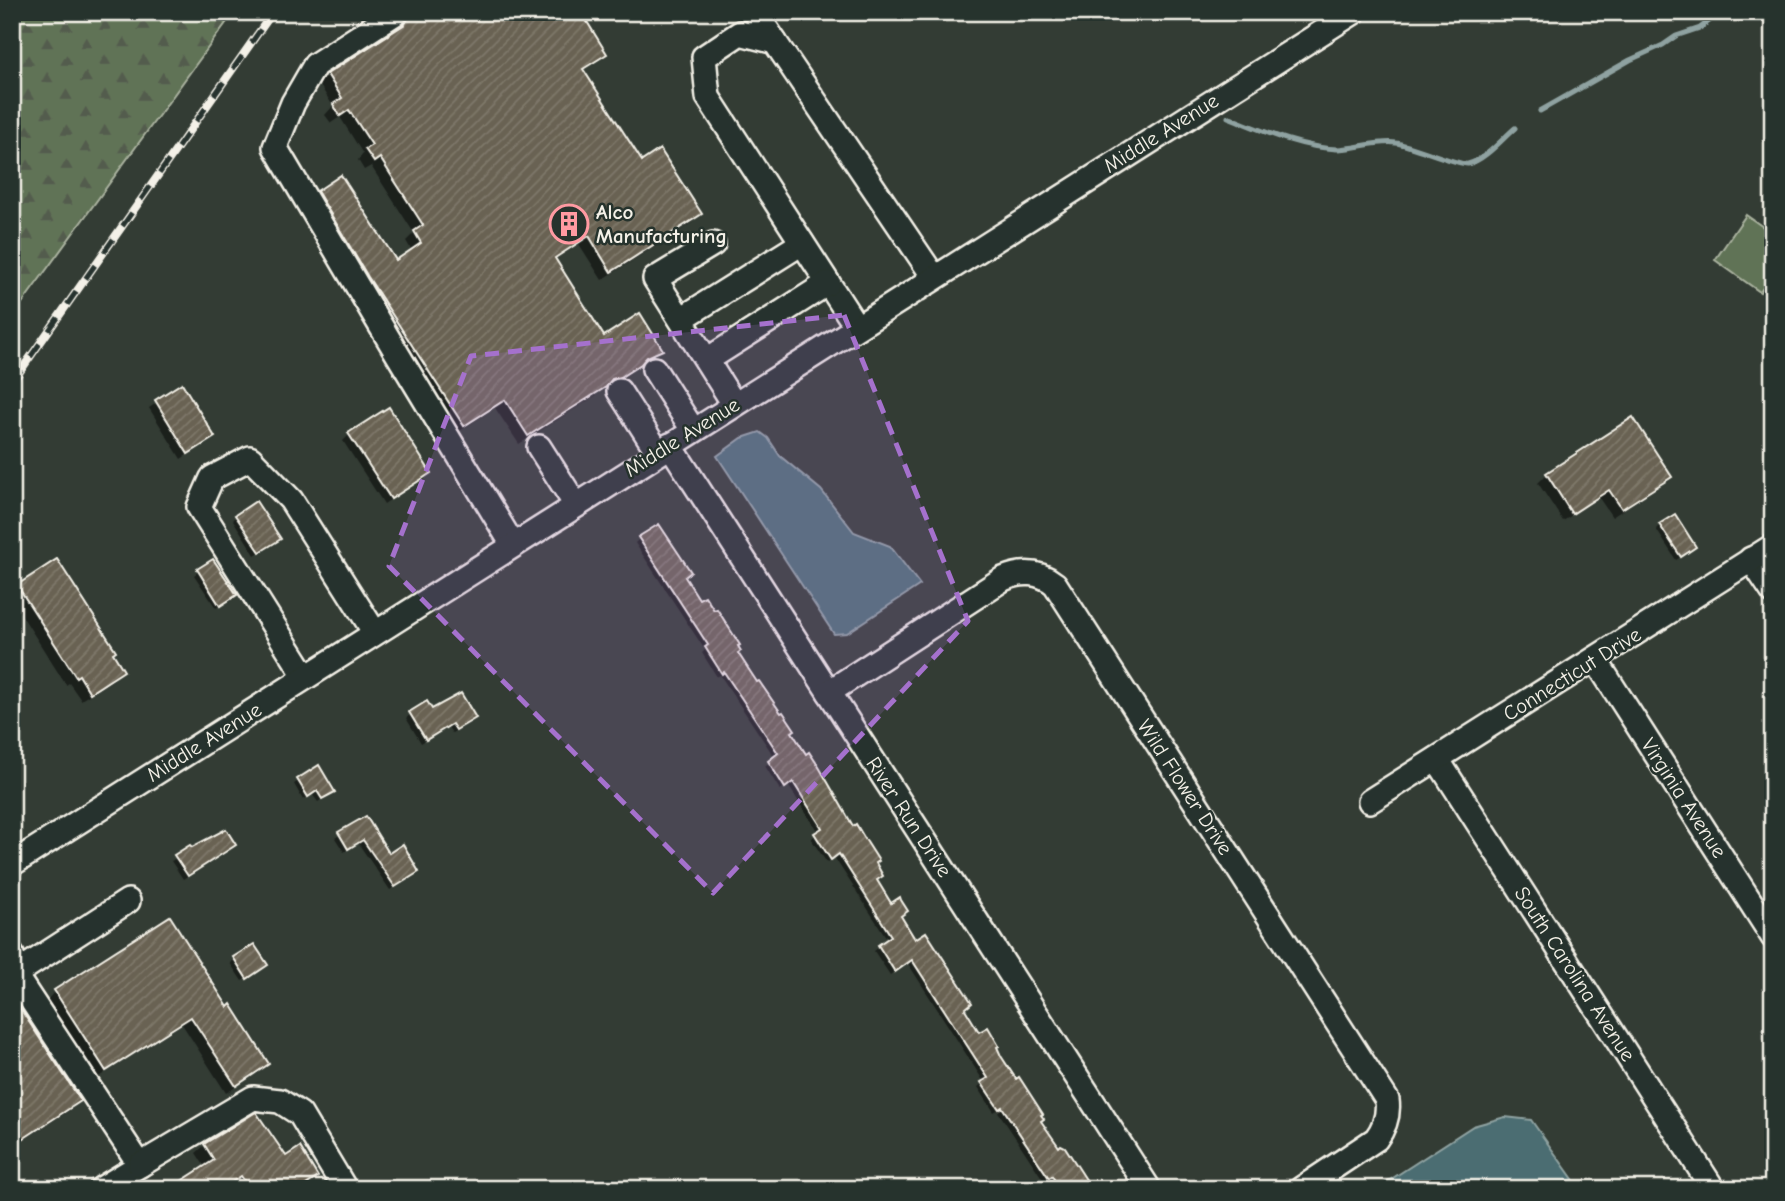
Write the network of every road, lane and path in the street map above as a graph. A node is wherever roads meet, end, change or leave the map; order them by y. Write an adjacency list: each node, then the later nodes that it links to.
1 (397, 12): 19 (street)
2 (755, 12): 4 (street)
3 (1353, 12): 7 (street, Middle Avenue)
4 (775, 42): 6 (street); 7 (street)
5 (713, 243): 9 (street)
6 (802, 243): 8 (street); 9 (street)
7 (934, 277): 10 (street, Middle Avenue)
8 (828, 283): 10 (street); 11 (street)
9 (681, 319): 11 (street)
10 (856, 327): 14 (street, Middle Avenue)
11 (707, 360): 14 (street)
12 (654, 369): 15 (street)
13 (619, 391): 17 (street, River Run Drive)
14 (734, 404): 15 (street, Middle Avenue)
15 (693, 430): 17 (street, Middle Avenue)
16 (539, 447): 18 (street)
17 (664, 449): 18 (street, Middle Avenue); 26 (street, River Run Drive)
18 (576, 505): 19 (street, Middle Avenue)
19 (513, 545): 23 (street, Middle Avenue)
20 (1773, 546): 21 (street, Connecticut Drive)
21 (1751, 559): 22 (street); 24 (street, Connecticut Drive)
22 (1773, 592)
23 (375, 633): 25 (street, Middle Avenue); 25 (street)
24 (1595, 659): 27 (street, Connecticut Drive); 31 (street, Virginia Avenue)
25 (306, 677): 29 (street, Middle Avenue)
26 (829, 692): 36 (street, River Run Drive); 37 (street, Wild Flower Drive)
27 (1437, 759): 28 (street, Connecticut Drive); 38 (street, South Carolina Avenue)
28 (1370, 801)
29 (12, 863)
30 (128, 901): 32 (street)
31 (1773, 937)
32 (13, 969): 33 (street)
33 (140, 1165): 34 (street); 35 (street)
34 (101, 1189)
35 (345, 1189)
36 (1149, 1189)
37 (1301, 1189)
38 (1713, 1189)

